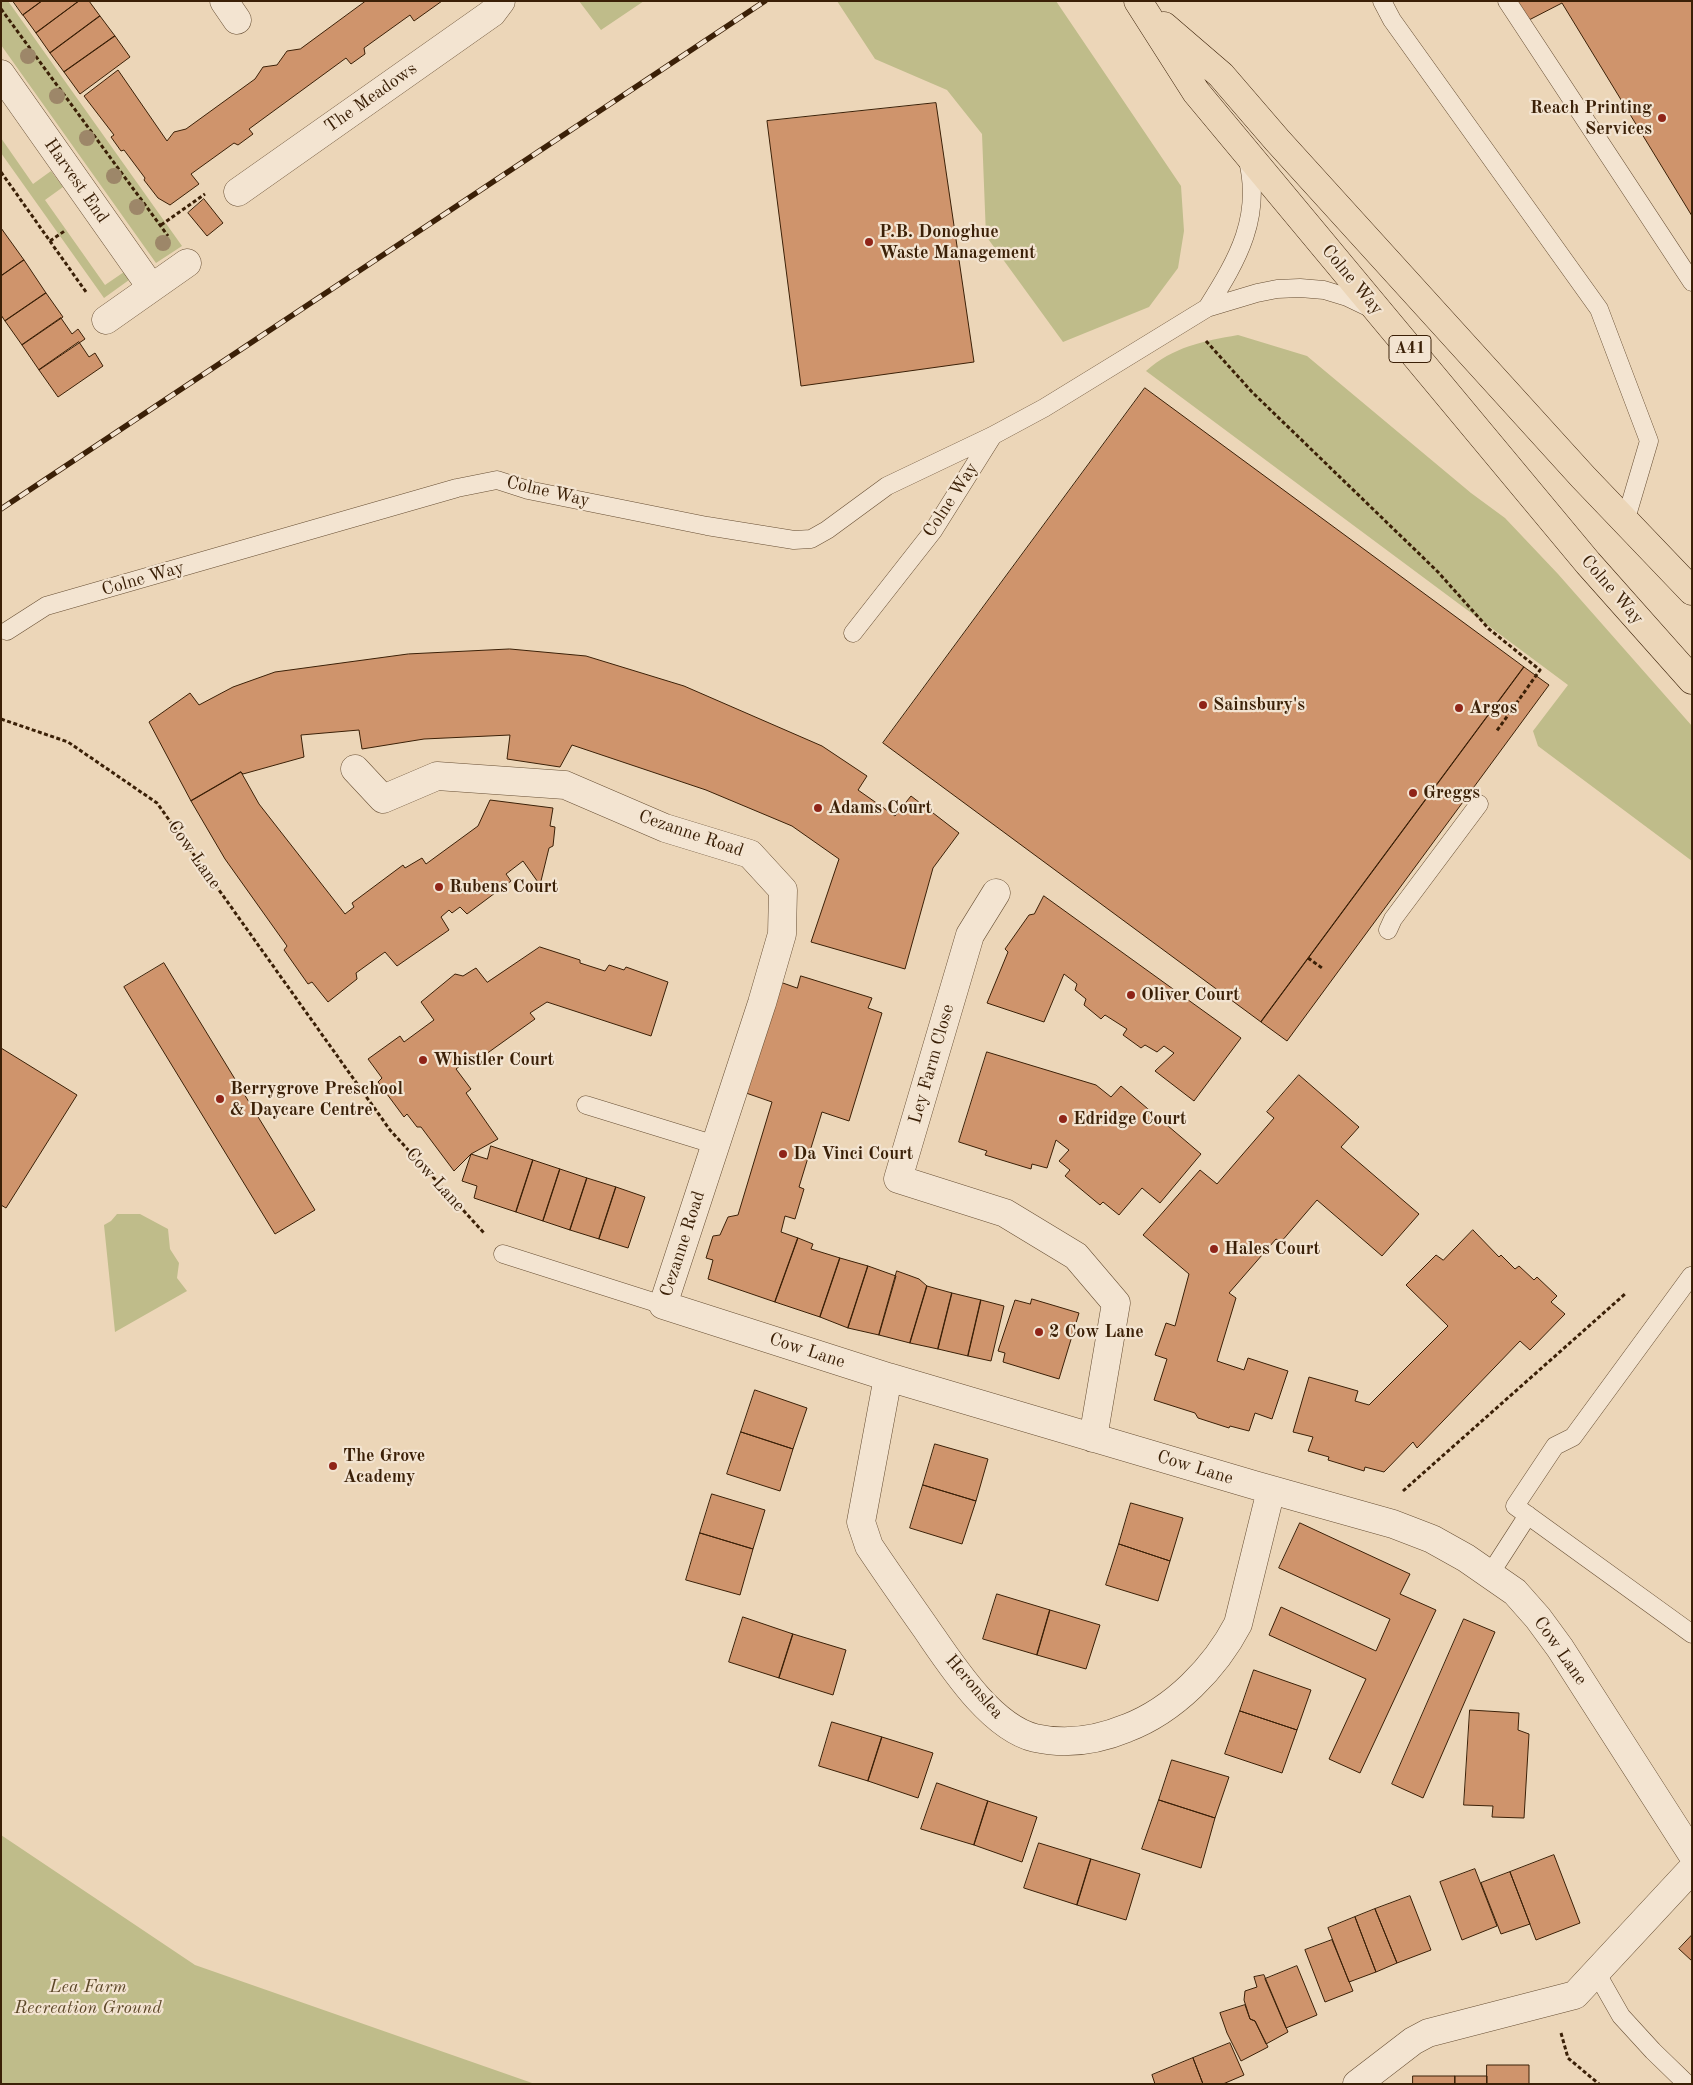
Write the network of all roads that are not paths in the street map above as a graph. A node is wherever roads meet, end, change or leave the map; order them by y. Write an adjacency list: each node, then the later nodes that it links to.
1 (501, 1): 7 (street, The Meadows)
2 (1382, 1): 15 (lane)
3 (1507, 1): 9 (lane)
4 (1140, 4): 6 (highway, Colne Way / A41); 15 (highway, Colne Way / A41)
5 (1, 74): 10 (street, Harvest End)
6 (1245, 149): 11 (lane); 12 (highway, Colne Way / A41)
7 (238, 192)
8 (187, 263): 10 (street)
9 (1692, 282)
10 (151, 287): 13 (street)
11 (1207, 308): 12 (lane); 14 (lane, Colne Way)
12 (1379, 312): 19 (highway, Colne Way / A41)
13 (106, 320)
14 (992, 436): 17 (lane, Colne Way); 18 (lane, Colne Way)
15 (1625, 522): 16 (highway, Colne Way / A41)
16 (1692, 591)
17 (7, 631)
18 (853, 633)
19 (1692, 680)
20 (355, 769): 25 (street, Cezanne Road)
21 (1479, 804): 23 (lane)
22 (996, 893): 30 (street, Ley Farm Close)
23 (1388, 930)
24 (586, 1105): 25 (lane)
25 (716, 1145): 28 (street, Cezanne Road)
26 (503, 1254): 28 (lane, Cow Lane)
27 (1691, 1276): 32 (lane)
28 (663, 1305): 29 (street, Cow Lane)
29 (888, 1376): 30 (street, Cow Lane); 31 (street, Heronslea)
30 (1093, 1438): 31 (street, Cow Lane)
31 (1271, 1490): 33 (street, Cow Lane)
32 (1528, 1515): 33 (lane); 34 (lane)
33 (1490, 1574): 35 (street, Cow Lane)
34 (1692, 1634)
35 (1692, 1854)
36 (1692, 1869): 37 (street)
37 (1596, 1972): 38 (street); 39 (lane)
38 (1357, 2084)
39 (1687, 2084)

